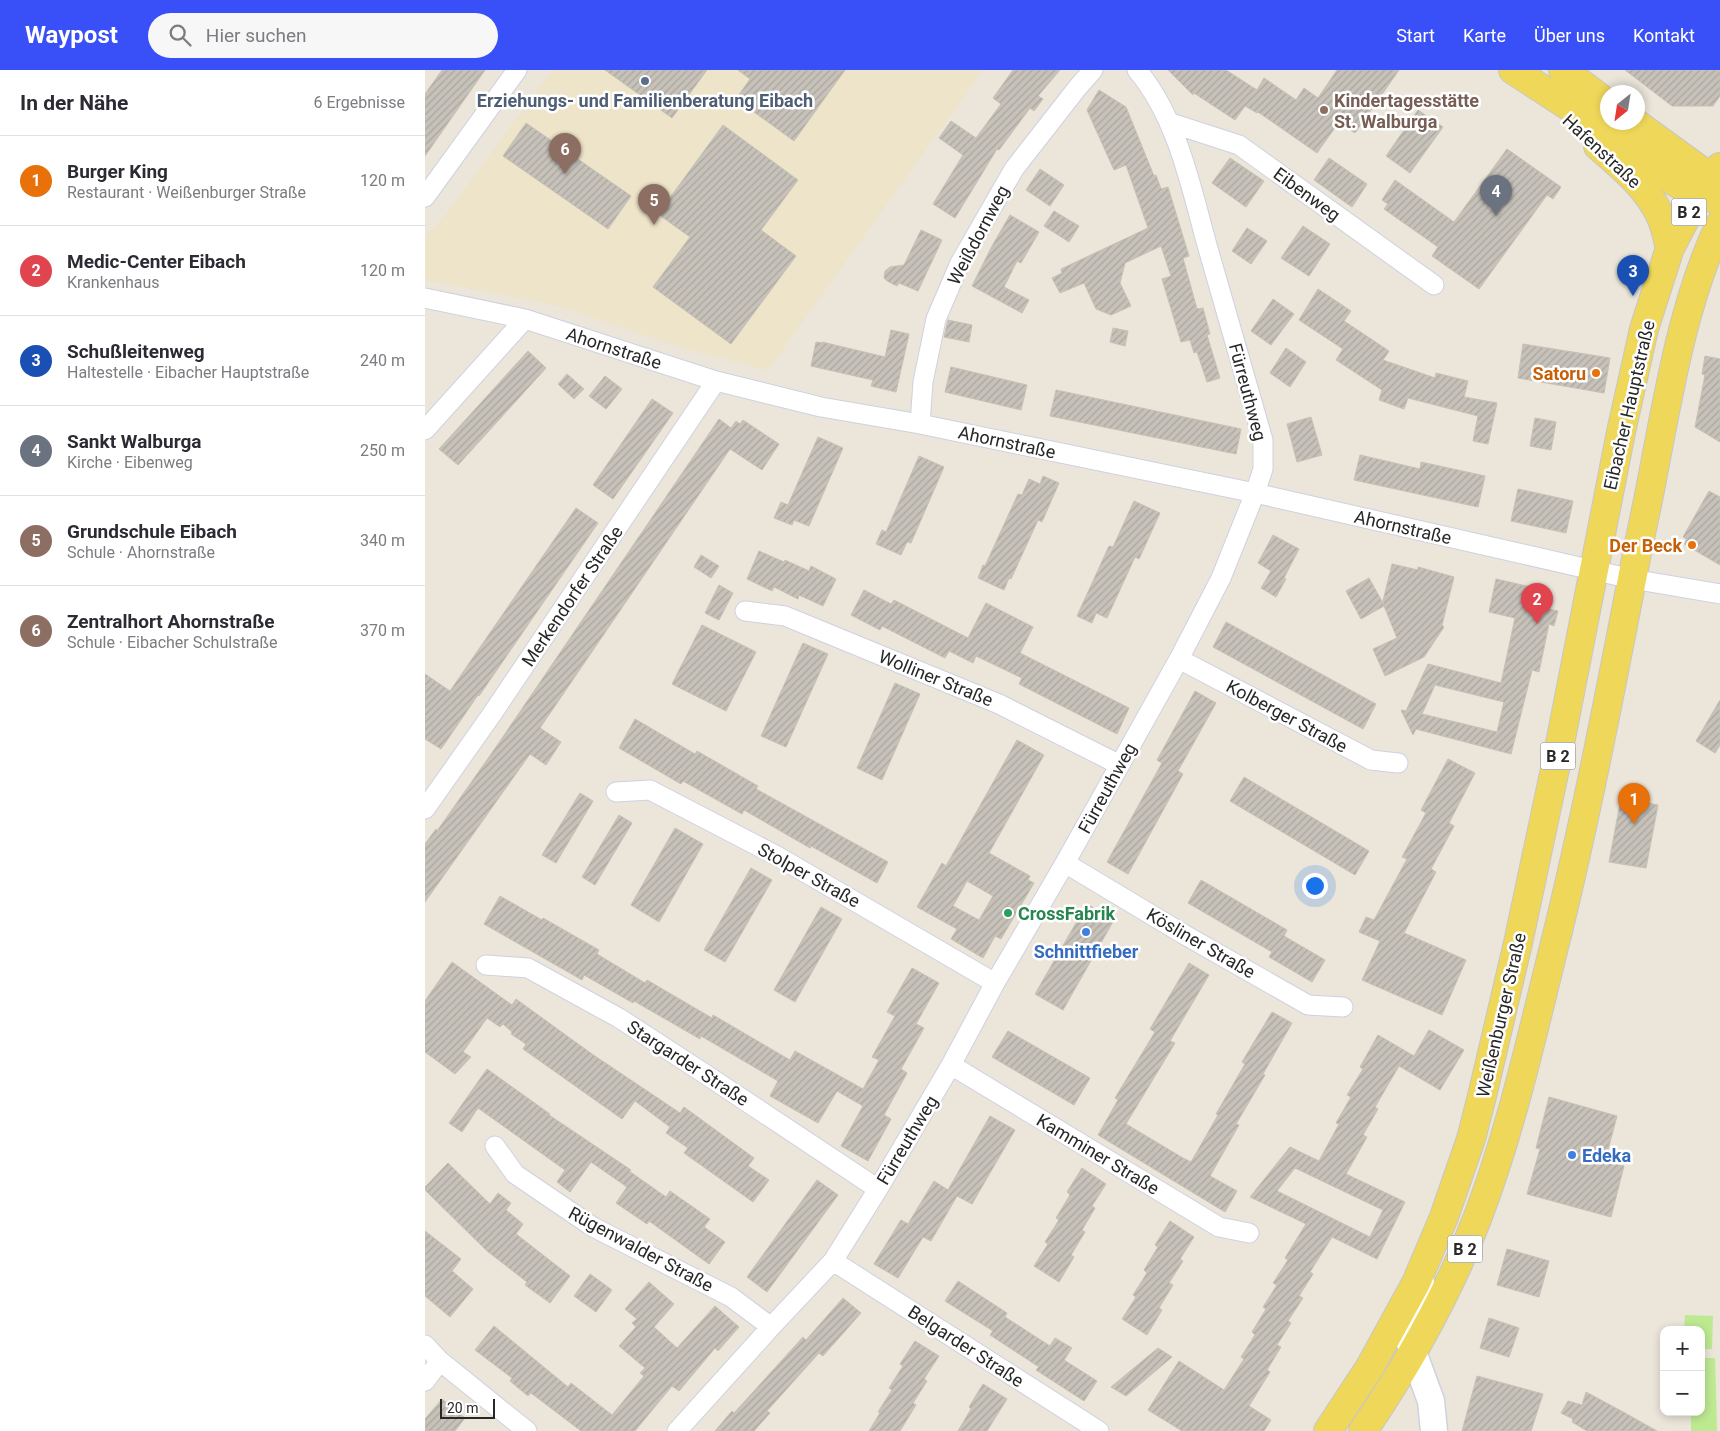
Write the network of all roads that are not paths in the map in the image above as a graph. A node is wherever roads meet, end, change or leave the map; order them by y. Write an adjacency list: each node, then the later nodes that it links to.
1 (517, 70): 10 (street)
2 (1093, 70): 17 (street, Weißdornweg)
3 (1137, 70): 7 (street, Fürreuthweg)
4 (1512, 70): 8 (main road, Hafenstraße); 12 (main road, Hafenstraße)
5 (1563, 70): 6 (main road, Hafenstraße)
6 (1600, 98)
7 (1171, 124): 13 (street, Eibenweg); 19 (street, Fürreuthweg)
8 (1635, 133): 9 (main road, Hafenstraße)
9 (1714, 186): 12 (main road, Eibacher Hauptstraße / B 2)
10 (425, 197)
11 (1720, 224): 21 (main road, Eibacher Hauptstraße / B 2)
12 (1670, 248): 20 (main road, Eibacher Hauptstraße / B 2)
13 (1434, 285)
14 (425, 298): 15 (street, Ahornstraße)
15 (525, 319): 16 (street, Ahornstraße); 18 (street)
16 (716, 381): 17 (street, Ahornstraße); 28 (street, Merkendorfer Straße)
17 (920, 424): 19 (street, Ahornstraße)
18 (425, 430)
19 (1255, 493): 20 (street, Ahornstraße); 24 (street, Fürreuthweg)
20 (1594, 569): 21 (street, Ahornstraße); 30 (main road, Weißenburger Straße / B 2)
21 (1632, 578): 22 (street, Ahornstraße); 33 (main road, Weißenburger Straße / B 2)
22 (1720, 594)
23 (745, 611): 26 (street, Wolliner Straße)
24 (1179, 659): 25 (street, Kolberger Straße); 26 (street, Fürreuthweg)
25 (1398, 763)
26 (1120, 765): 29 (street, Fürreuthweg)
27 (616, 792): 32 (street, Stolper Straße)
28 (425, 809)
29 (1065, 863): 32 (street, Fürreuthweg); 34 (street, Kösliner Straße)
30 (1518, 943): 33 (main road, B 2); 40 (main road, Weißenburger Straße / B 2)
31 (486, 965): 37 (street, Stargarder Straße)
32 (995, 983): 35 (street, Fürreuthweg)
33 (1543, 995): 43 (main road, Weißenburger Straße / B 2)
34 (1343, 1007)
35 (951, 1065): 37 (street, Fürreuthweg); 38 (street, Kamminer Straße)
36 (495, 1146): 41 (street, Rügenwalder Straße)
37 (878, 1189): 39 (street, Fürreuthweg)
38 (1249, 1233)
39 (833, 1261): 41 (street, Fürreuthweg); 48 (street, Belgarder Straße)
40 (1425, 1264): 43 (main road); 49 (main road, Weißenburger Straße / B 2)
41 (771, 1327): 47 (street, Fürreuthweg)
42 (425, 1345): 44 (street)
43 (1413, 1351): 50 (main road, Weißenburger Straße / B 2); 51 (main road)
44 (440, 1361): 45 (street); 46 (street)
45 (425, 1381)
46 (527, 1431)
47 (677, 1431)
48 (1099, 1431)
49 (1328, 1431)
50 (1363, 1431)
51 (1434, 1431)

